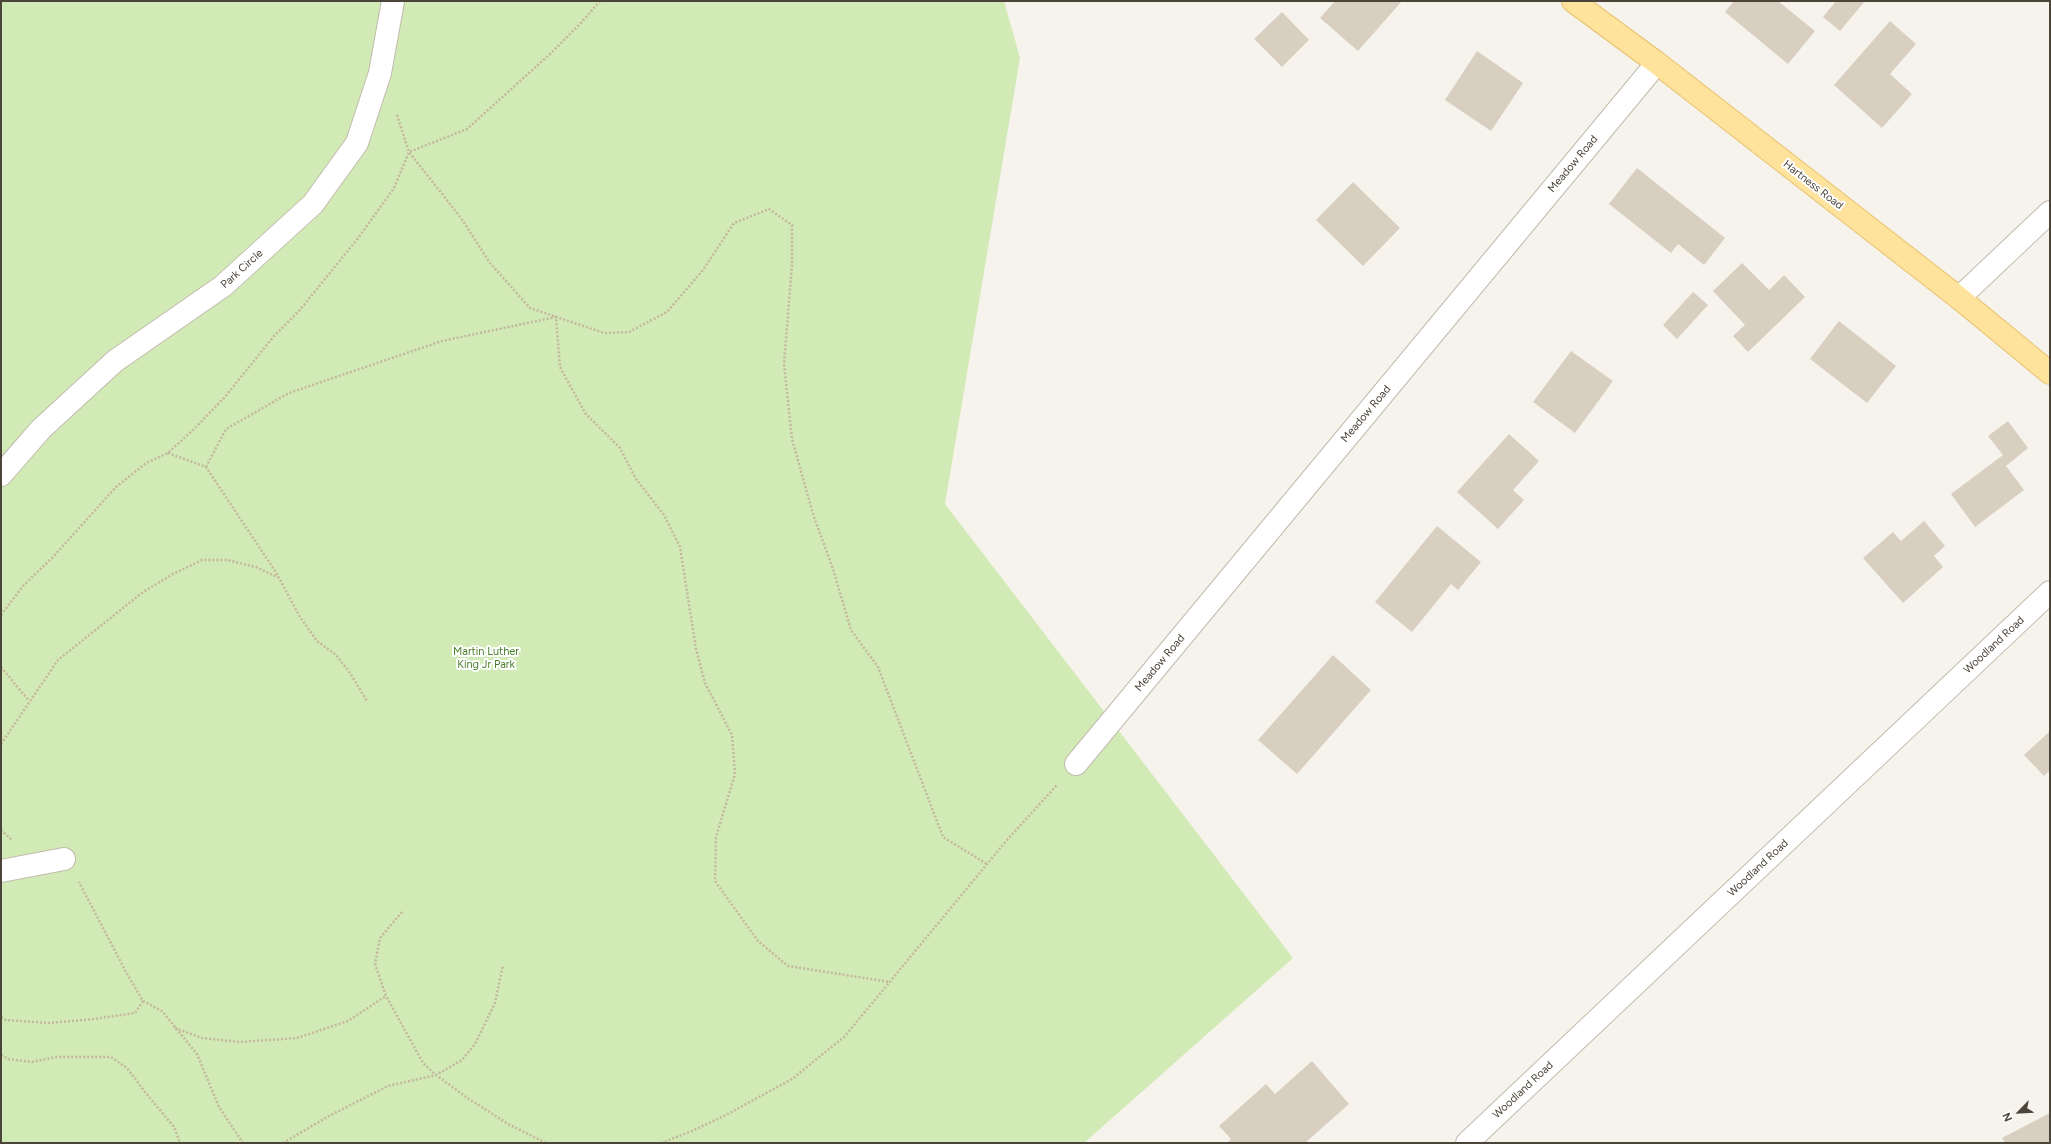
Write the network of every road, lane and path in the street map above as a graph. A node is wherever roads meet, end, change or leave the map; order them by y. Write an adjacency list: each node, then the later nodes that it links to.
1 (393, 1): 13 (street, Park Circle)
2 (600, 1): 6 (path)
3 (1573, 1): 4 (main road, Hartness Road)
4 (1657, 63): 8 (main road, Hartness Road); 21 (street, Meadow Road)
5 (396, 115): 6 (path)
6 (409, 152): 9 (path); 11 (path)
7 (2050, 212): 8 (street)
8 (1959, 298): 10 (main road, Hartness Road)
9 (556, 317): 12 (path); 23 (path); 27 (path)
10 (2050, 373)
11 (168, 453): 12 (path); 16 (path)
12 (206, 467): 14 (path)
13 (1, 475)
14 (279, 578): 18 (path); 19 (path)
15 (2050, 592): 39 (street, Woodland Road)
16 (1, 615)
17 (1, 667): 18 (path)
18 (29, 701): 20 (path)
19 (367, 701)
20 (1, 744)
21 (1076, 764): 23 (path)
22 (64, 859): 24 (street); 29 (path)
23 (987, 864): 27 (path)
24 (1, 871)
25 (402, 912): 28 (path)
26 (503, 965): 33 (path)
27 (890, 982): 38 (path)
28 (386, 996): 31 (path); 33 (path)
29 (143, 1001): 30 (path); 31 (path)
30 (1, 1017)
31 (175, 1028): 35 (path)
32 (1, 1055): 34 (path)
33 (436, 1075): 36 (path); 37 (path)
34 (180, 1143)
35 (244, 1143)
36 (283, 1143)
37 (546, 1143)
38 (661, 1143)
39 (1467, 1143)

